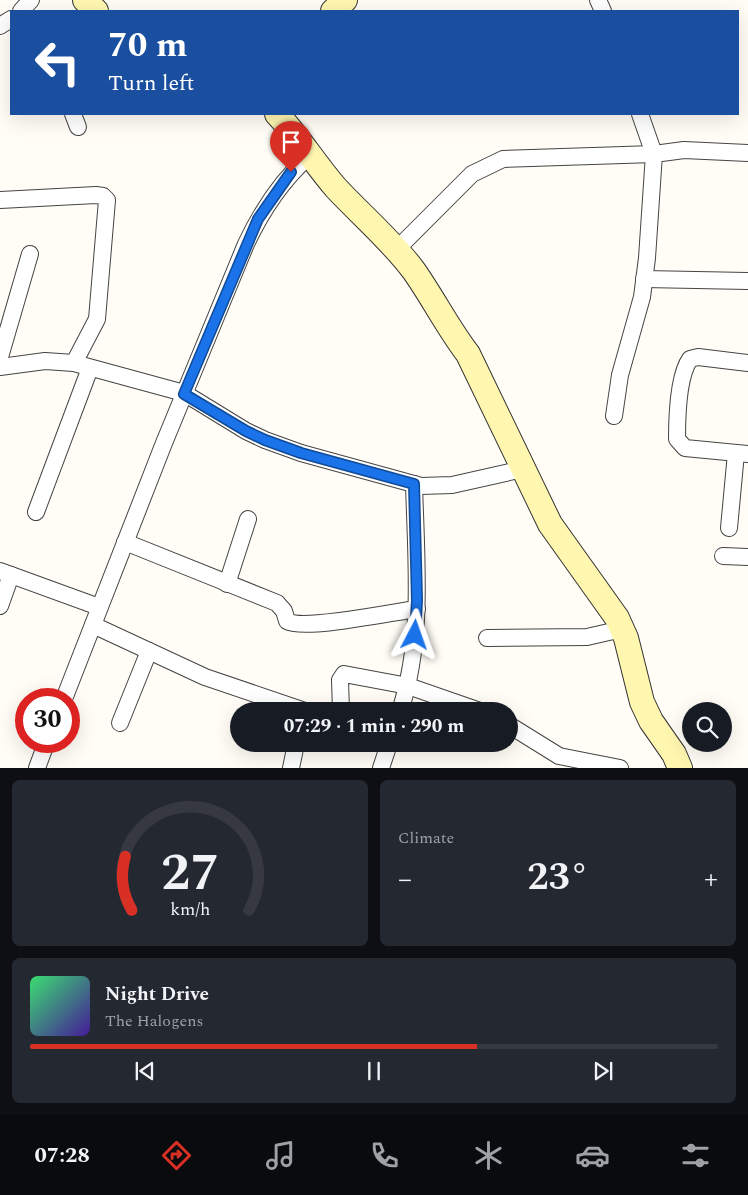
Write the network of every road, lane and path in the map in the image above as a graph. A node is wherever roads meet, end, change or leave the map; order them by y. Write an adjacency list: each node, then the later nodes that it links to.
1 (85, 0): 3 (street)
2 (345, 0): 4 (street)
3 (95, 10)
4 (334, 10)
5 (278, 115): 9 (street)
6 (640, 115): 8 (street)
7 (748, 153): 8 (street)
8 (654, 154): 11 (street); 13 (street)
9 (309, 156): 11 (street); 20 (street)
10 (0, 200): 16 (street)
11 (396, 250): 23 (street)
12 (30, 254): 15 (street)
13 (644, 279): 14 (street); 21 (street)
14 (748, 281)
15 (0, 357)
16 (74, 363): 18 (street); 19 (street)
17 (748, 363): 22 (street)
18 (0, 367)
19 (90, 368): 20 (street); 25 (street)
20 (184, 394): 24 (street); 28 (street)
21 (614, 416)
22 (742, 454): 27 (street)
23 (523, 469): 24 (street); 37 (street)
24 (414, 484): 35 (street)
25 (36, 512)
26 (248, 519): 32 (street)
27 (729, 528)
28 (126, 542): 32 (street); 34 (street)
29 (723, 556): 30 (street)
30 (748, 557)
31 (6, 573): 33 (street); 34 (street)
32 (227, 584): 35 (street)
33 (0, 606)
34 (99, 607): 36 (street)
35 (417, 609): 40 (street)
36 (93, 625): 39 (street); 41 (street)
37 (622, 629): 38 (street); 56 (street)
38 (487, 638)
39 (149, 651): 42 (street); 46 (street)
40 (408, 686): 43 (street); 44 (street); 45 (street)
41 (68, 688)
42 (277, 702)
43 (341, 702)
44 (403, 702)
45 (454, 702)
46 (120, 723)
47 (518, 731): 51 (street)
48 (294, 752): 53 (street)
49 (386, 752): 54 (street)
50 (43, 753): 52 (street)
51 (580, 764): 55 (street)
52 (37, 768)
53 (291, 768)
54 (381, 768)
55 (620, 768)
56 (680, 768)

